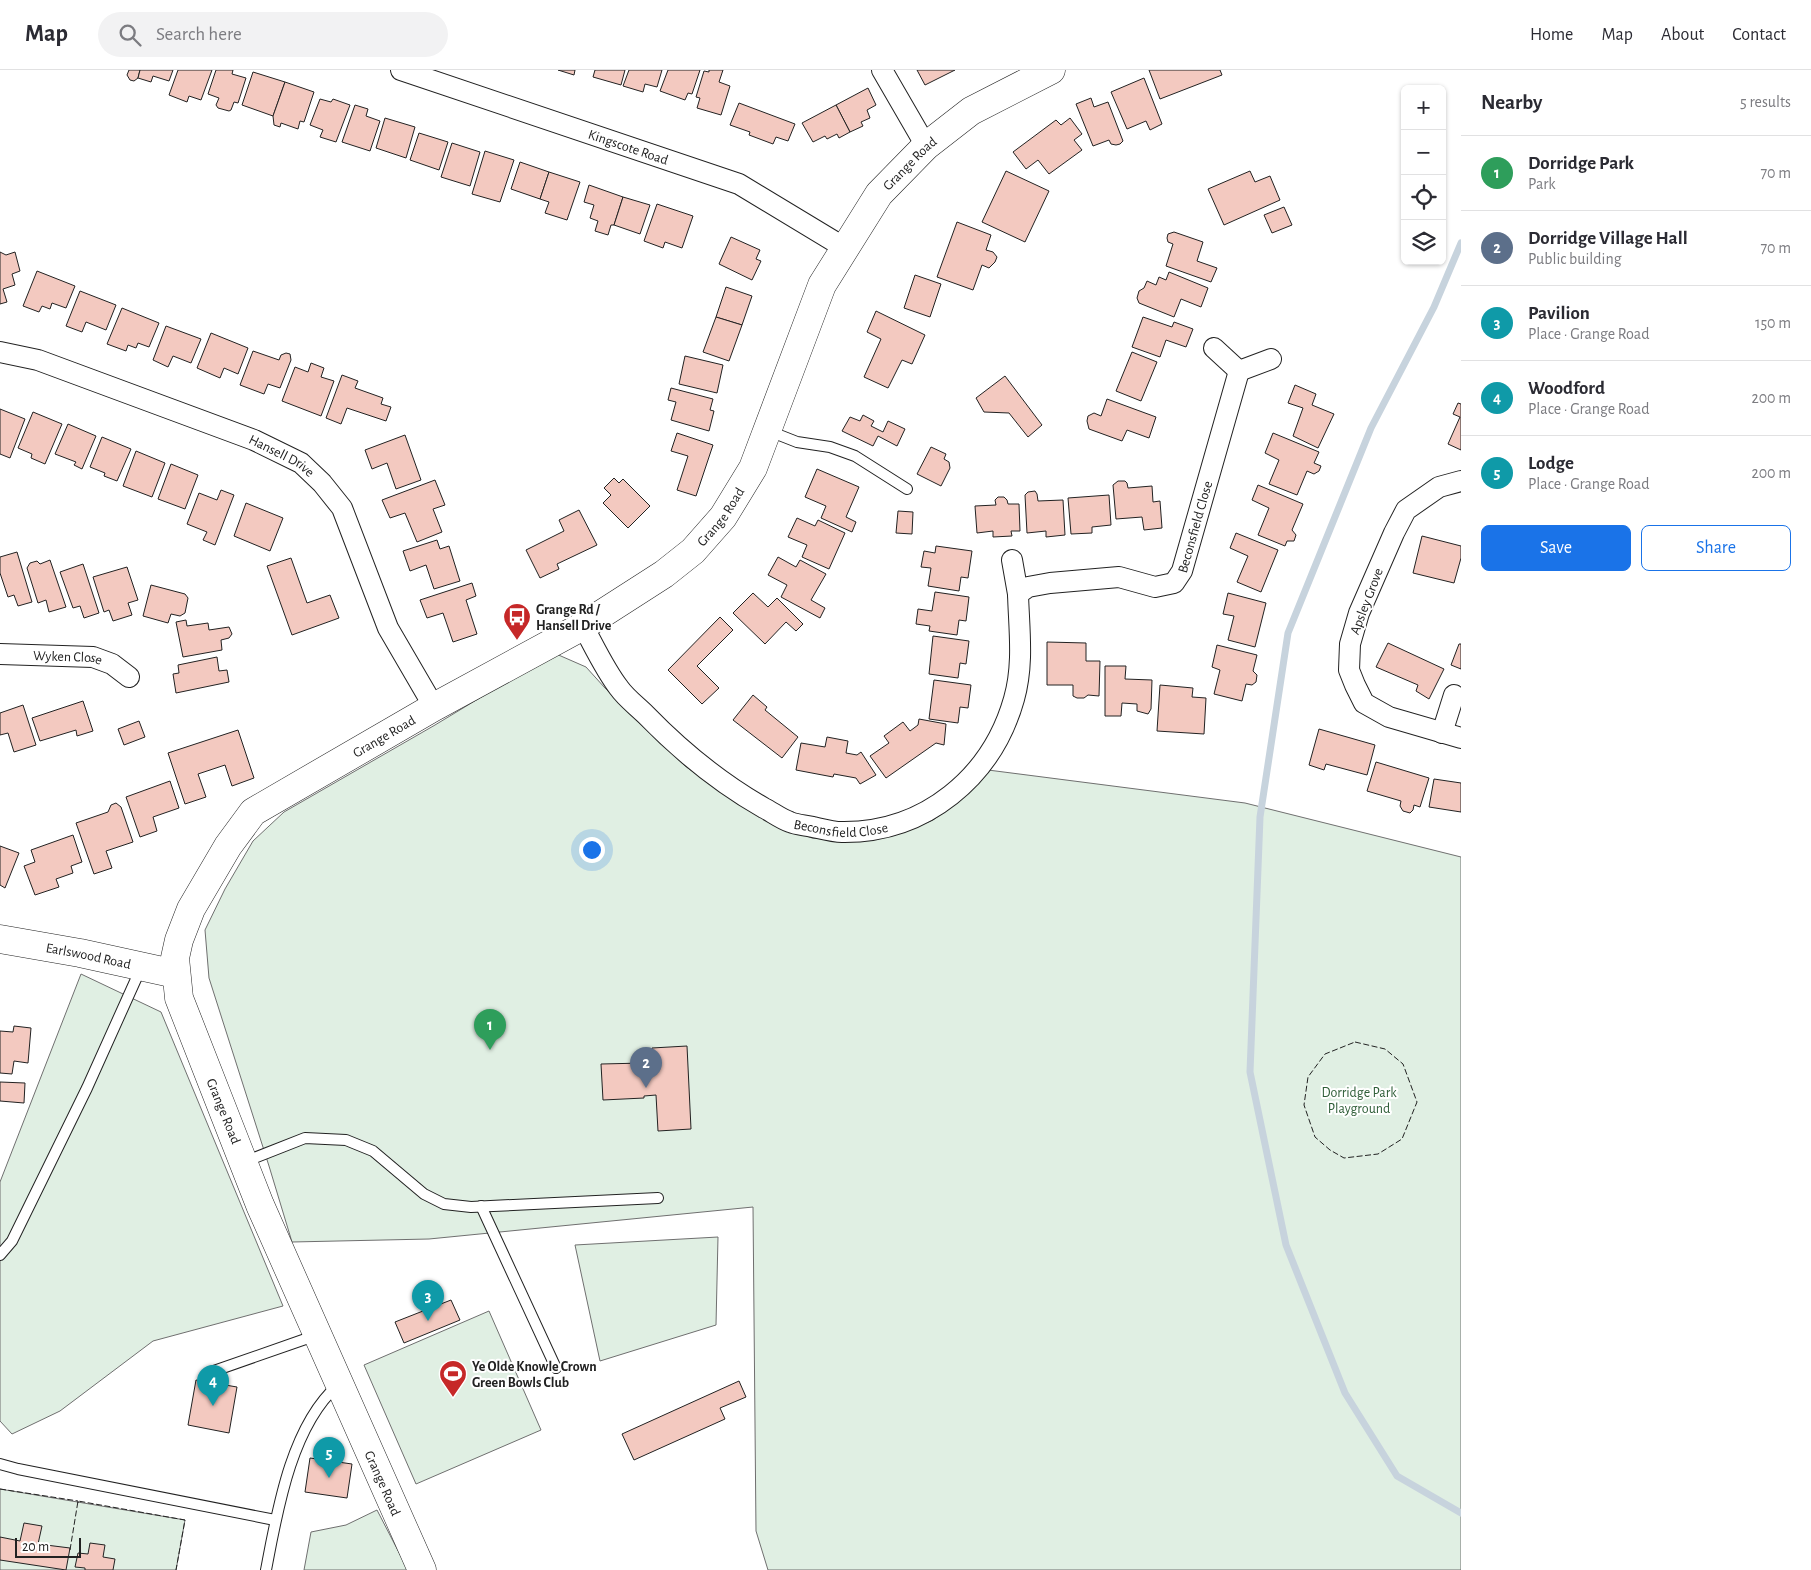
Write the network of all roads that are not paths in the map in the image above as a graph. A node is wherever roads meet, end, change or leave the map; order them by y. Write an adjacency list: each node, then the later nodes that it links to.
1 (401, 70): 5 (street, Kingscote Road)
2 (882, 70): 4 (street)
3 (1051, 70): 4 (main road, Grange Road)
4 (926, 146): 5 (main road, Grange Road)
5 (844, 248): 10 (main road, Grange Road)
6 (1214, 348): 9 (street)
7 (0, 352): 19 (street, Hansell Drive)
8 (1271, 359): 9 (street)
9 (1239, 371): 14 (street, Beconsfield Close)
10 (768, 431): 12 (lane); 15 (main road, Grange Road)
11 (1461, 481): 20 (street, Apsley Grove)
12 (907, 489)
13 (1012, 560): 14 (street, Beconsfield Close)
14 (1018, 594): 15 (street, Beconsfield Close)
15 (583, 626): 19 (main road, Grange Road)
16 (0, 654): 17 (street, Wyken Close)
17 (130, 677)
18 (1454, 696): 20 (street, Apsley Grove)
19 (434, 707): 23 (main road, Grange Road)
20 (1451, 736)
21 (0, 939): 22 (main road, Earlswood Road)
22 (142, 967): 23 (main road, Earlswood Road); 27 (lane)
23 (176, 974): 24 (main road, Grange Road)
24 (244, 1162): 26 (lane); 28 (main road, Grange Road)
25 (658, 1198): 26 (lane)
26 (481, 1206): 29 (lane)
27 (0, 1254)
28 (318, 1335): 30 (lane); 31 (main road, Grange Road)
29 (556, 1368)
30 (211, 1372)
31 (339, 1384): 33 (lane); 35 (main road, Grange Road)
32 (0, 1464): 33 (lane)
33 (276, 1520): 34 (lane)
34 (266, 1570)
35 (422, 1570)

